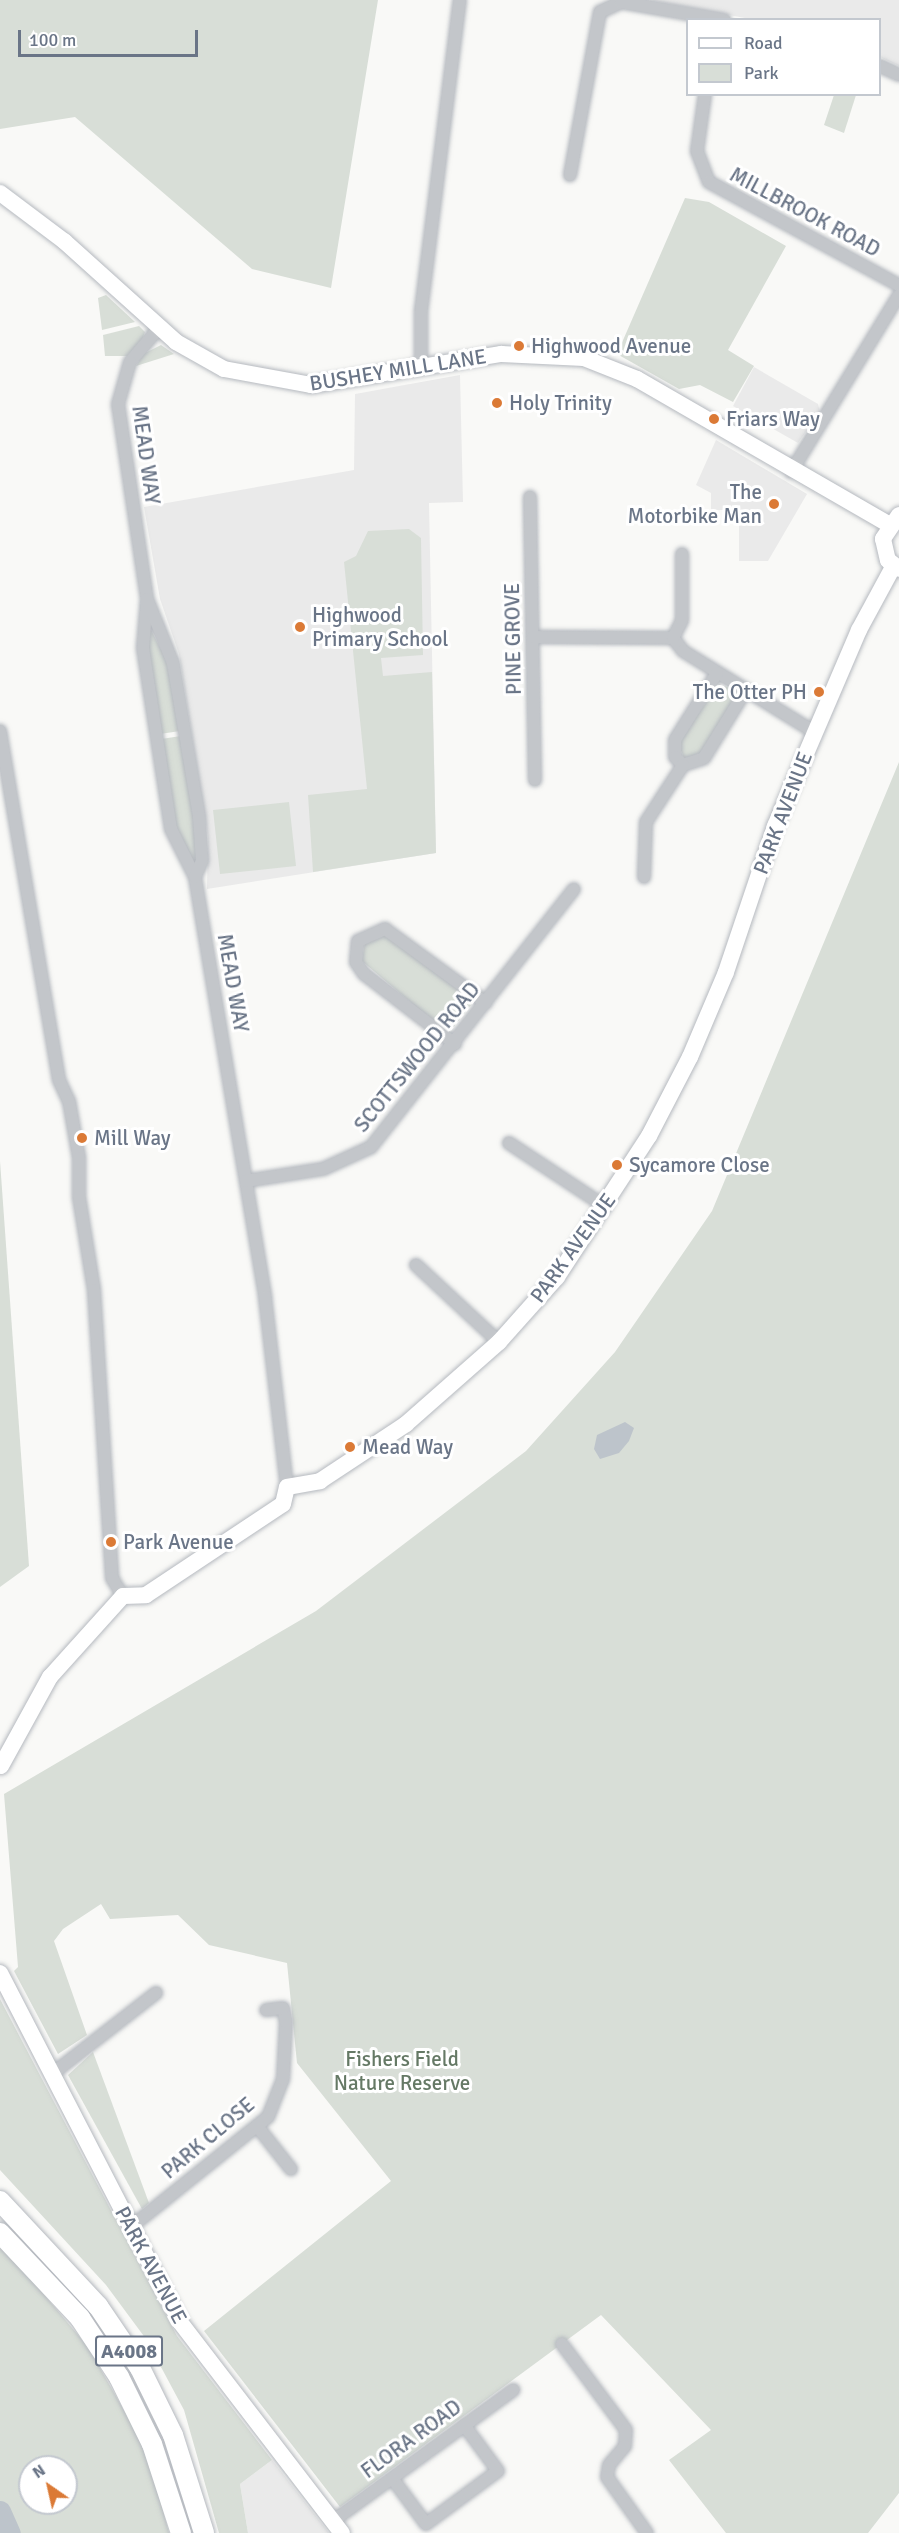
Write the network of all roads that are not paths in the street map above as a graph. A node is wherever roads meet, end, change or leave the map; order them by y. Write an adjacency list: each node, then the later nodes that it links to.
1 (460, 0): 11 (street)
2 (713, 18): 6 (street)
3 (881, 67): 4 (street)
4 (899, 75)
5 (705, 96): 8 (street, MILLBROOK ROAD)
6 (570, 175)
7 (0, 193): 10 (street, BUSHEY MILL LANE)
8 (899, 285)
9 (899, 295): 12 (street)
10 (159, 328): 11 (street, BUSHEY MILL LANE); 17 (street, MEAD WAY)
11 (422, 366): 12 (street, BUSHEY MILL LANE)
12 (791, 472): 14 (street, BUSHEY MILL LANE)
13 (530, 498): 18 (street, PINE GROVE)
14 (894, 520): 16 (street)
15 (682, 554): 19 (street)
16 (896, 568): 23 (street, PARK AVENUE)
17 (147, 599): 26 (street, MEAD WAY); 26 (street, MEAD WAY)
18 (533, 637): 19 (street); 25 (street, PINE GROVE)
19 (673, 638): 20 (street)
20 (717, 672): 21 (street); 24 (street)
21 (746, 690): 23 (street); 24 (street)
22 (0, 731): 37 (street)
23 (814, 732): 33 (street, PARK AVENUE)
24 (682, 765): 27 (street)
25 (535, 780)
26 (195, 877): 32 (street, MEAD WAY)
27 (644, 877)
28 (574, 889): 29 (street, SCOTTSWOOD ROAD)
29 (486, 1003): 30 (street, SCOTTSWOOD ROAD); 30 (street)
30 (455, 1044): 32 (street, SCOTTSWOOD ROAD)
31 (509, 1143): 33 (street)
32 (246, 1181): 36 (street, MEAD WAY)
33 (606, 1207): 35 (street, PARK AVENUE)
34 (416, 1265): 35 (street)
35 (499, 1342): 36 (street, PARK AVENUE)
36 (287, 1487): 37 (street)
37 (123, 1596): 38 (street)
38 (0, 1767)
39 (0, 1972): 42 (street, PARK AVENUE)
40 (156, 1993): 42 (street)
41 (267, 2010): 43 (street, PARK CLOSE)
42 (52, 2074): 46 (street, PARK AVENUE)
43 (257, 2126): 44 (street); 46 (street, PARK CLOSE)
44 (291, 2169)
45 (0, 2201): 54 (main road, A4008)
46 (131, 2227): 52 (street, PARK AVENUE)
47 (0, 2233): 53 (main road, A4008)
48 (562, 2344): 55 (street)
49 (513, 2390): 50 (street, FLORA ROAD)
50 (464, 2425): 51 (street, FLORA ROAD); 51 (street)
51 (392, 2478): 52 (street, FLORA ROAD)
52 (337, 2527)
53 (181, 2533)
54 (204, 2533)
55 (647, 2533)

